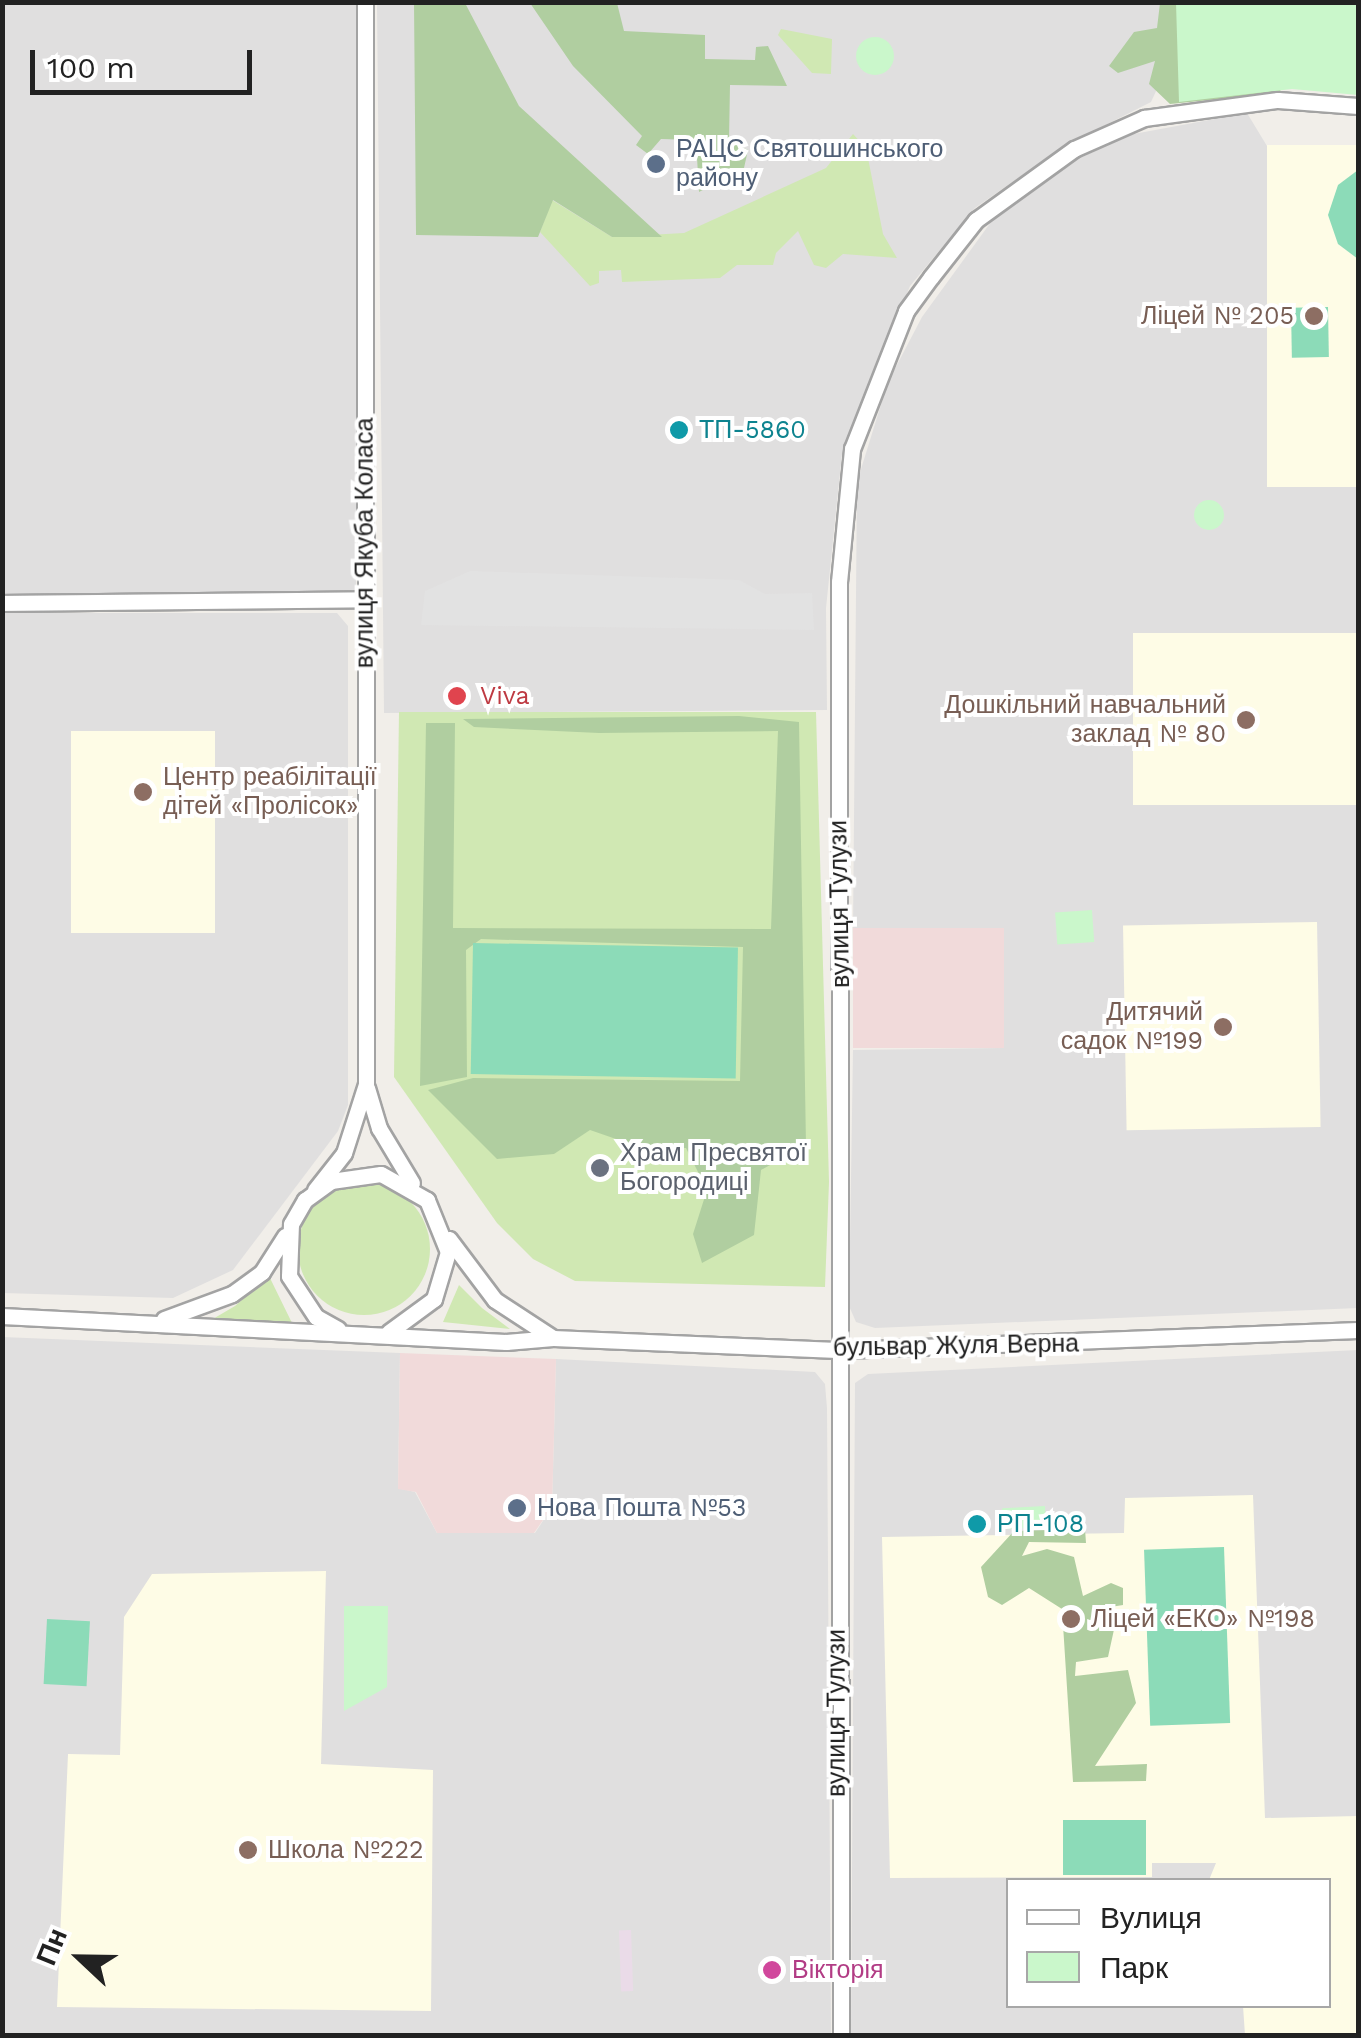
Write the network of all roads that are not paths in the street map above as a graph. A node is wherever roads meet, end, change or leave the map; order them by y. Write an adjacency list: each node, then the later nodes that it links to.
1 (365, 2): 3 (street, вулиця Якуба Коласа)
2 (1358, 106): 16 (street, вулиця Тулузи)
3 (364, 599): 4 (street); 5 (street, вулиця Якуба Коласа)
4 (2, 603)
5 (366, 1084): 6 (street, вулиця Якуба Коласа); 7 (street, вулиця Якуба Коласа)
6 (416, 1188): 7 (street); 9 (street)
7 (316, 1190): 8 (street)
8 (291, 1224): 11 (street, бульвар Жуля Верна); 13 (street)
9 (446, 1236): 14 (street); 15 (street)
10 (2, 1316): 11 (street, бульвар Жуля Верна)
11 (151, 1322): 13 (street, бульвар Жуля Верна)
12 (1358, 1330): 16 (street, бульвар Жуля Верна)
13 (346, 1332): 14 (street, бульвар Жуля Верна)
14 (380, 1334): 15 (street, бульвар Жуля Верна)
15 (553, 1338): 16 (street, бульвар Жуля Верна)
16 (843, 1350): 17 (street, вулиця Тулузи)
17 (841, 2036)

